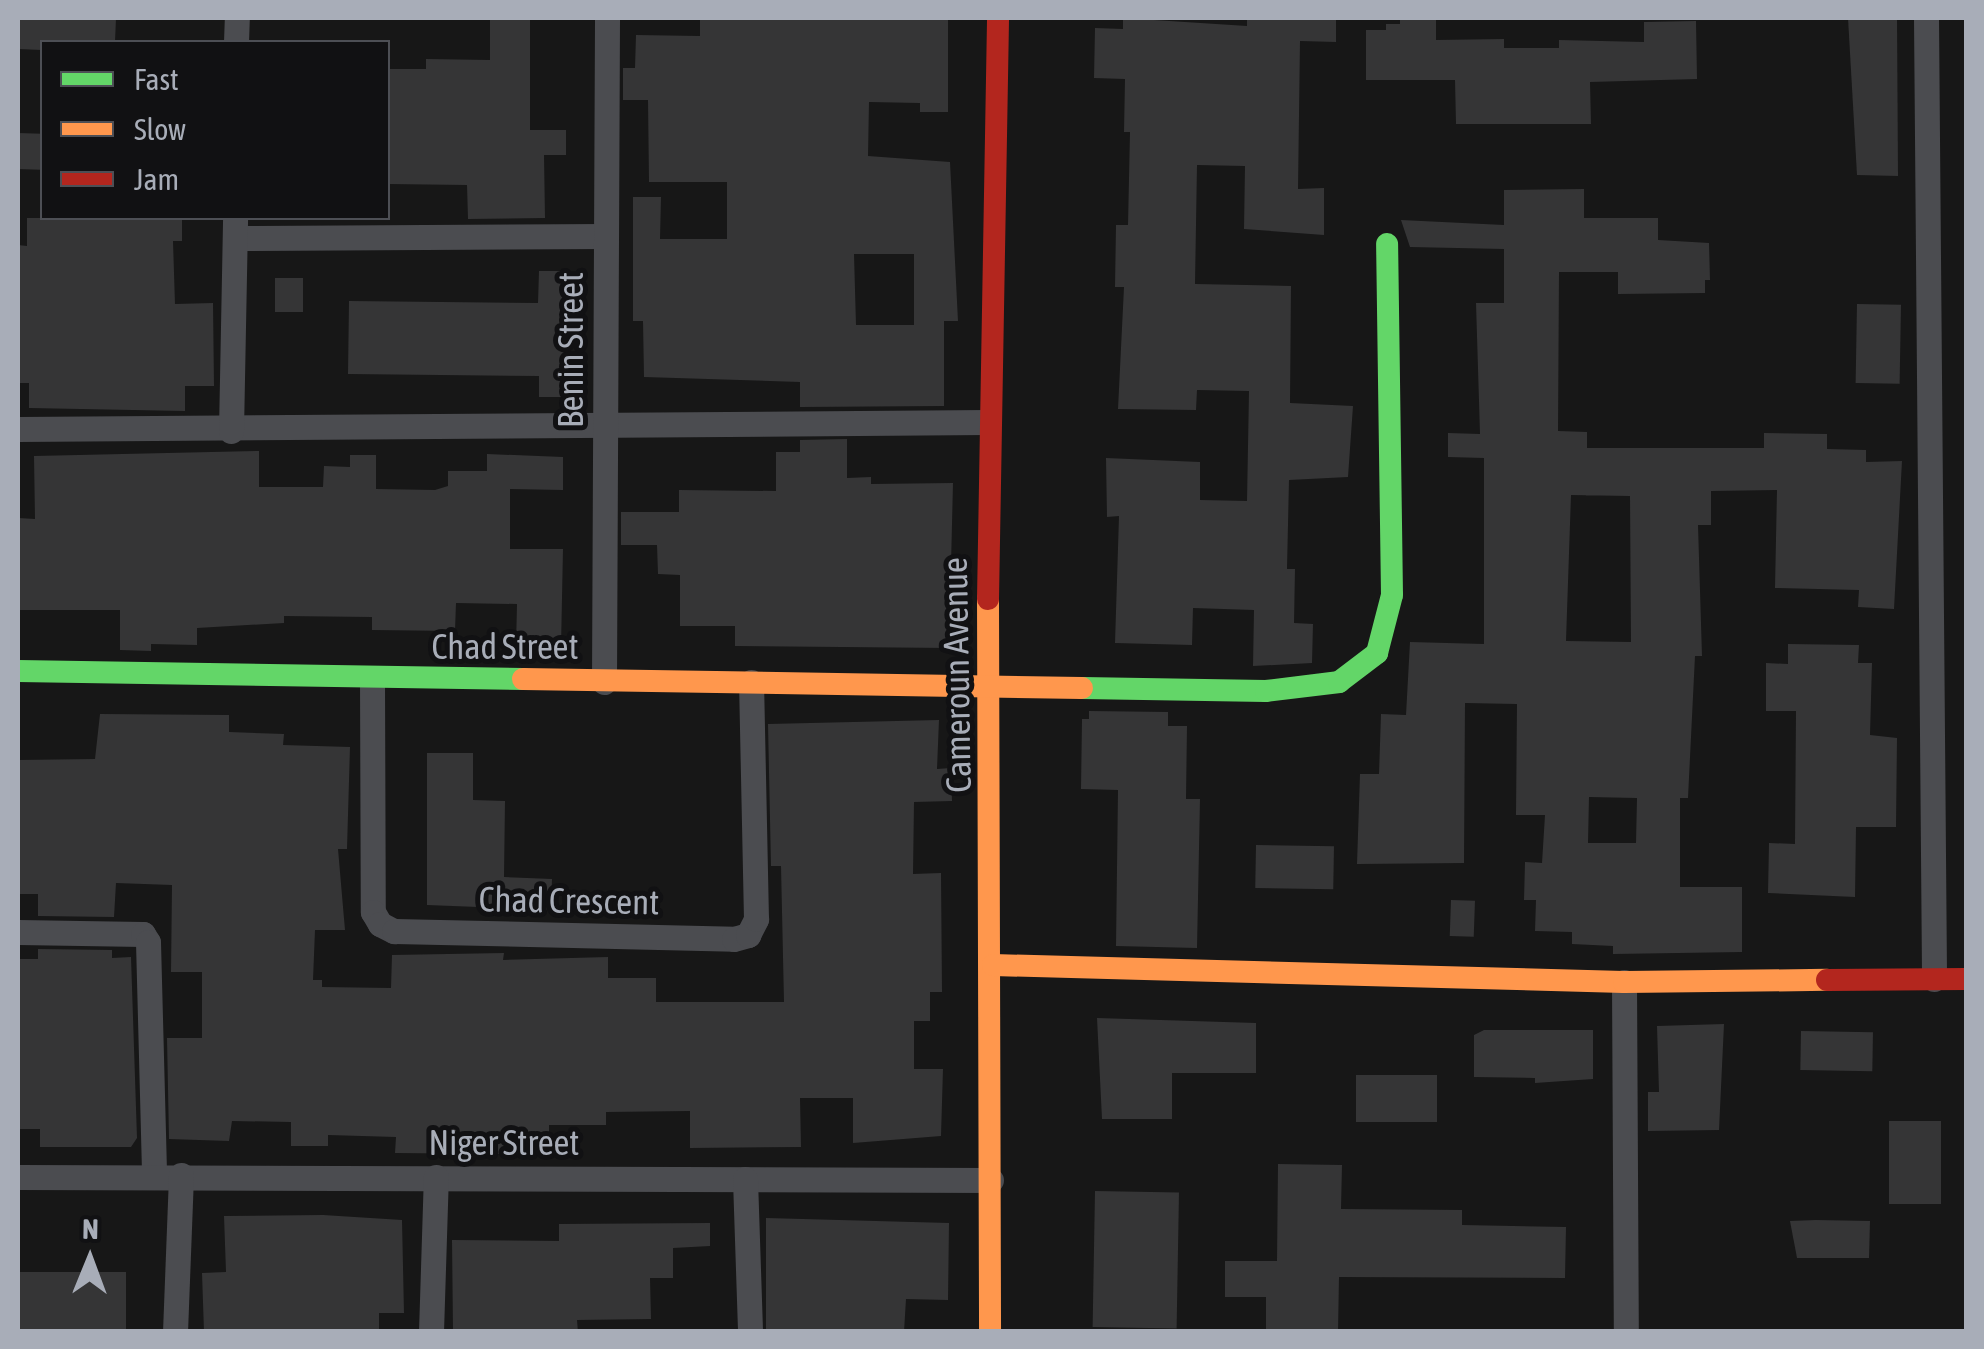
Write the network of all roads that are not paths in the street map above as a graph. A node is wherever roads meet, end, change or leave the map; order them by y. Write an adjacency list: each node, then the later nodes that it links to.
1 (607, 18): 5 (street, Benin Street)
2 (998, 18): 7 (street, Cameroun Avenue)
3 (1926, 18): 18 (street)
4 (235, 228): 5 (street); 10 (street)
5 (606, 236): 8 (street, Benin Street)
6 (1387, 244): 15 (street, Chad Street)
7 (988, 422): 8 (street); 15 (street, Cameroun Avenue)
8 (604, 424): 10 (street); 13 (street, Benin Street)
9 (18, 430): 10 (street)
10 (231, 431)
11 (18, 670): 12 (street, Chad Street)
12 (372, 680): 13 (street, Chad Street); 14 (street, Chad Crescent)
13 (604, 682): 14 (street, Chad Street)
14 (751, 682): 15 (street, Chad Street)
15 (992, 685): 17 (street, Cameroun Avenue)
16 (18, 932): 22 (street)
17 (993, 965): 20 (street); 26 (street, Cameroun Avenue)
18 (1934, 979): 19 (street); 20 (street)
19 (1966, 979)
20 (1624, 982): 31 (street)
21 (181, 1175): 22 (street, Niger Street); 24 (street, Niger Street); 27 (street)
22 (154, 1176): 23 (street, Niger Street)
23 (18, 1177)
24 (436, 1177): 25 (street, Niger Street); 28 (street)
25 (745, 1179): 26 (street, Niger Street); 29 (street)
26 (990, 1180): 30 (street, Cameroun Avenue)
27 (175, 1332)
28 (431, 1332)
29 (750, 1332)
30 (990, 1332)
31 (1626, 1332)

